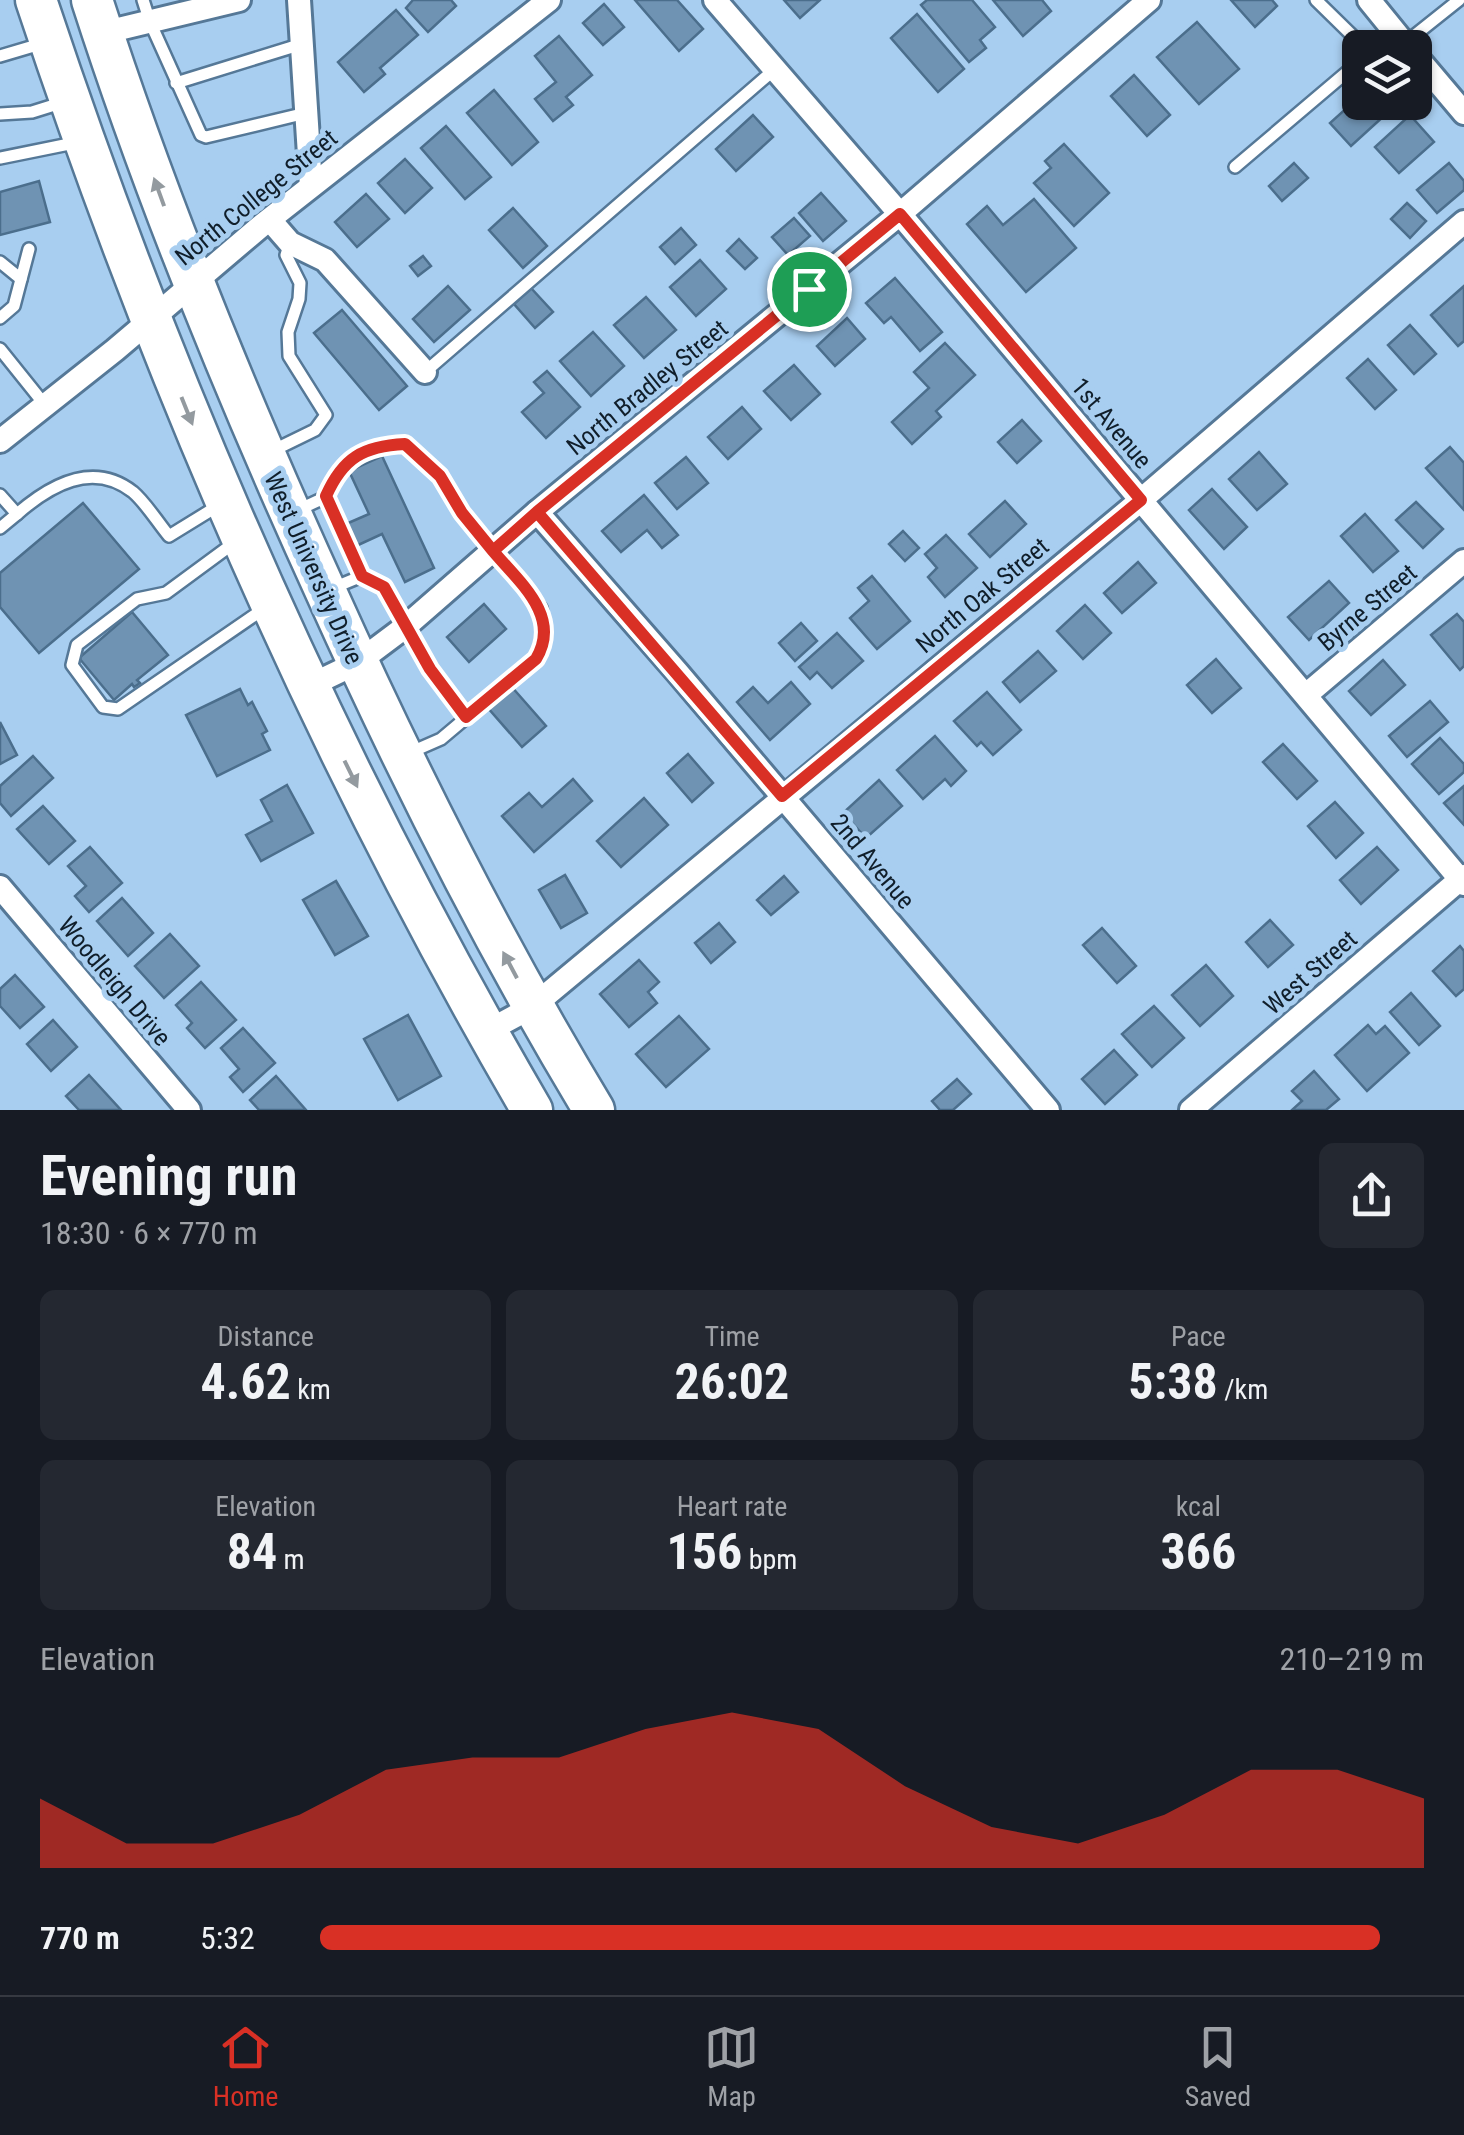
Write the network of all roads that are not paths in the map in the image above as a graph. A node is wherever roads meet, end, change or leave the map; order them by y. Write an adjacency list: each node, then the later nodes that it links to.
1 (36, 0): 15 (highway)
2 (240, 0): 10 (street)
3 (299, 0): 16 (street)
4 (549, 0): 29 (street, North College Street)
5 (714, 0): 18 (street, 1st Avenue)
6 (1149, 0): 30 (street, North Bradley Street)
7 (1316, 0): 12 (lane)
8 (1369, 0): 13 (street)
9 (1459, 0): 14 (lane)
10 (146, 11): 11 (street); 21 (lane)
11 (97, 17): 37 (highway, West University Drive, one-way to 11)
12 (1347, 30)
13 (1394, 30)
14 (1423, 30)
15 (50, 41): 17 (lane); 22 (highway)
16 (302, 44): 21 (lane); 23 (street)
17 (1, 51)
18 (774, 70): 30 (street, 1st Avenue); 41 (lane)
19 (1432, 75): 24 (street)
20 (1342, 76): 28 (lane)
21 (176, 82): 23 (lane)
22 (69, 100): 25 (lane); 26 (highway)
23 (306, 113): 29 (street)
24 (1464, 113)
25 (0, 114)
26 (84, 141): 27 (lane); 39 (highway)
27 (0, 158)
28 (1235, 166)
29 (312, 186): 31 (street, North College Street)
30 (900, 214): 47 (street, 1st Avenue); 48 (street, North Bradley Street)
31 (270, 220): 33 (street); 37 (street, North College Street)
32 (1464, 222): 47 (street, North Oak Street)
33 (290, 243): 41 (street); 44 (lane)
34 (29, 249): 36 (lane)
35 (0, 262): 36 (lane)
36 (21, 279): 38 (lane)
37 (194, 284): 39 (street, North College Street); 44 (highway, West University Drive)
38 (0, 318)
39 (150, 321): 42 (street, North College Street); 51 (highway, one-way to 51)
40 (0, 348): 42 (lane)
41 (425, 372)
42 (45, 405): 43 (street, North College Street)
43 (0, 440)
44 (264, 455): 50 (highway, West University Drive)
45 (0, 495): 49 (lane)
46 (326, 496): 50 (lane); 53 (lane); 55 (lane)
47 (1141, 500): 61 (street, 1st Avenue); 64 (street, North Oak Street)
48 (537, 512): 53 (street, North Bradley Street); 64 (street, 2nd Avenue)
49 (17, 514): 51 (lane); 52 (lane)
50 (289, 514): 56 (highway, West University Drive)
51 (233, 519): 57 (highway); 57 (lane)
52 (0, 528)
53 (493, 551): 58 (street, North Bradley Street); 62 (lane)
54 (1464, 561): 61 (street, Byrne Street)
55 (362, 576): 56 (lane); 58 (lane)
56 (325, 591): 59 (highway, West University Drive)
57 (271, 604): 60 (highway)
58 (405, 627): 59 (street, North Bradley Street); 62 (lane)
59 (357, 663): 60 (street, North Bradley Street); 63 (highway, West University Drive)
60 (308, 686): 68 (highway, one-way to 68)
61 (1306, 695): 65 (street, 1st Avenue)
62 (466, 717): 63 (lane)
63 (401, 756): 67 (highway, West University Drive, one-way to 63)
64 (782, 796): 67 (street, North Oak Street); 72 (street, 2nd Avenue)
65 (1463, 880): 73 (street, West Street)
66 (0, 887): 69 (street, Woodleigh Drive)
67 (532, 1007): 68 (street, North Oak Street); 71 (highway, West University Drive)
68 (486, 1032): 70 (highway)
69 (189, 1110)
70 (532, 1110)
71 (594, 1110)
72 (1048, 1110)
73 (1192, 1110)

